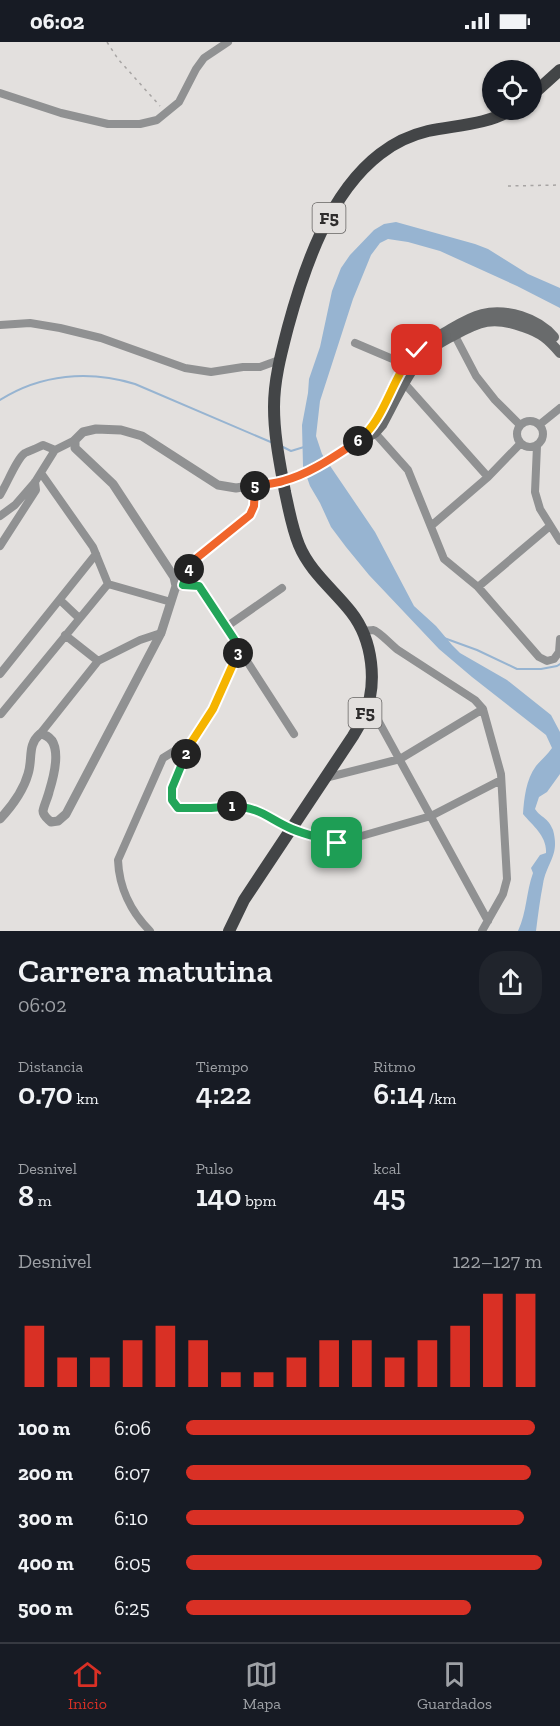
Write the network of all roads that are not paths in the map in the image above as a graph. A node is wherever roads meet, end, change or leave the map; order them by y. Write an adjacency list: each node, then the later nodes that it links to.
1 (228, 42): 4 (street)
2 (560, 70): 3 (highway)
3 (542, 86)
4 (0, 93)
5 (486, 120): 11 (highway, F5)
6 (0, 325): 11 (street)
7 (453, 332): 9 (main road); 10 (main road); 12 (main road); 15 (street)
8 (355, 343): 12 (street)
9 (560, 344)
10 (560, 353)
11 (279, 360): 26 (highway, F5)
12 (408, 370): 13 (main road)
13 (401, 382): 17 (main road); 19 (main road); 24 (street)
14 (560, 408): 16 (street)
15 (520, 425): 16 (street); 20 (street)
16 (539, 425): 21 (street)
17 (375, 433): 19 (main road); 30 (street)
18 (75, 440): 22 (street); 27 (street); 36 (street)
19 (360, 440): 26 (main road)
20 (520, 444): 21 (street); 24 (street)
21 (537, 446): 31 (street)
22 (55, 450): 23 (street); 28 (street)
23 (41, 473): 25 (street); 34 (street)
24 (488, 477): 30 (street)
25 (35, 482): 29 (street); 33 (street)
26 (283, 482): 27 (street); 43 (highway, F5)
27 (255, 486): 36 (street)
28 (0, 495)
29 (0, 516)
30 (430, 526): 37 (street)
31 (550, 526): 32 (street); 37 (street)
32 (560, 541)
33 (0, 546)
34 (96, 554): 35 (street); 39 (street)
35 (108, 584): 40 (street); 41 (street)
36 (179, 586): 40 (street); 42 (street)
37 (478, 587): 46 (street)
38 (282, 588): 42 (street)
39 (60, 600): 41 (street); 49 (street)
40 (171, 602): 44 (street)
41 (80, 618): 45 (street)
42 (226, 627): 47 (street)
43 (362, 631): 50 (highway, F5); 51 (street)
44 (160, 633): 48 (street); 53 (street)
45 (64, 635): 48 (street); 52 (street)
46 (560, 639)
47 (240, 648): 54 (street); 55 (street)
48 (98, 661): 53 (street)
49 (0, 674)
50 (369, 702): 56 (street); 57 (highway, F5)
51 (483, 709): 56 (street); 58 (street)
52 (1, 714)
53 (40, 734): 60 (street)
54 (294, 734)
55 (189, 748): 61 (street); 63 (street)
56 (400, 759): 57 (street); 59 (street)
57 (326, 778): 61 (highway, F5)
58 (501, 780): 59 (street); 62 (street)
59 (431, 816): 61 (street); 62 (street)
60 (0, 819)
61 (292, 829): 64 (highway, F5)
62 (488, 921): 65 (street)
63 (150, 931)
64 (229, 931)
65 (482, 931)

